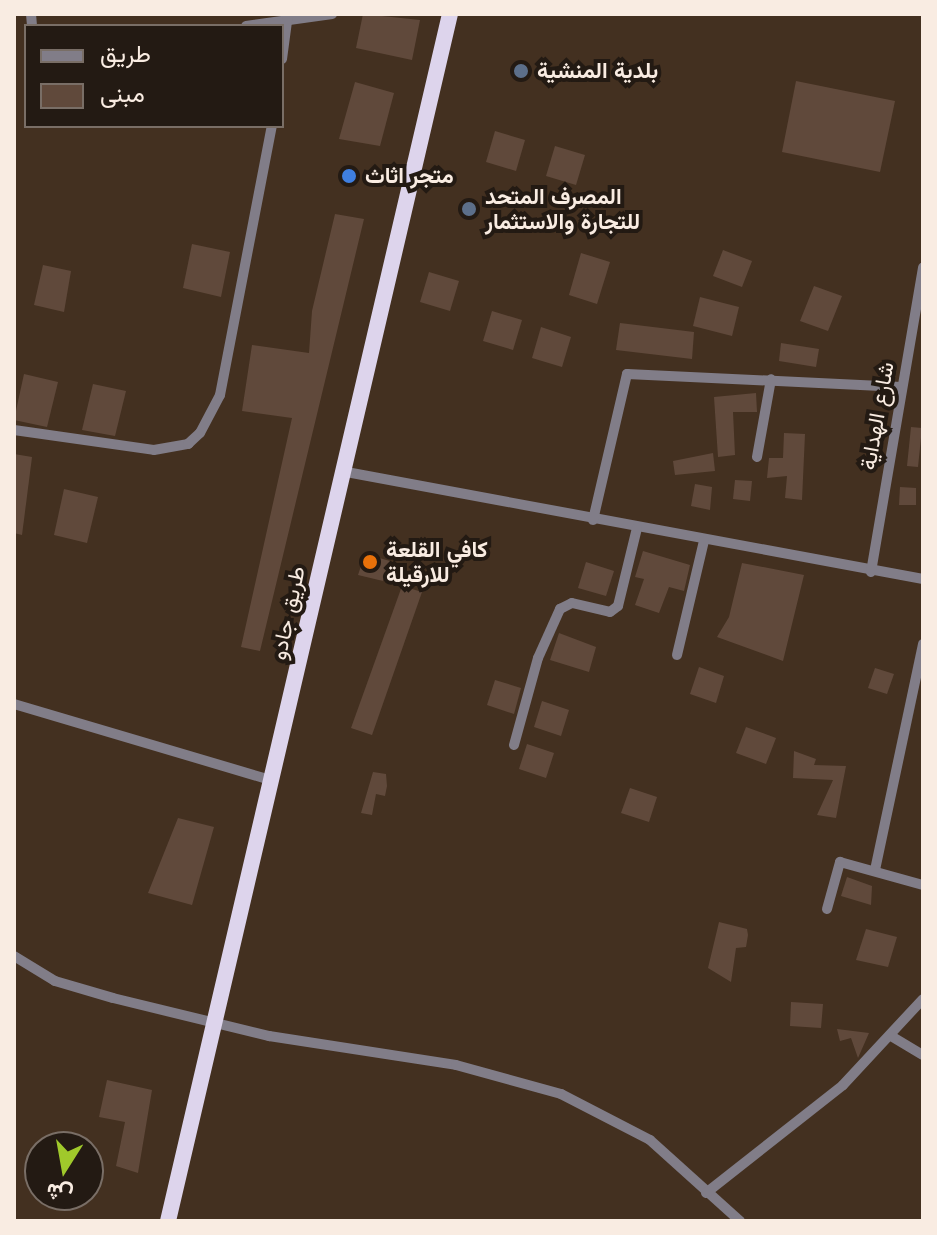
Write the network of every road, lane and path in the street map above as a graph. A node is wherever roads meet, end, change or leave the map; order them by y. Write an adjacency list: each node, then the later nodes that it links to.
1 (332, 14): 3 (street)
2 (450, 14): 12 (highway, طريق جادو)
3 (288, 18): 4 (street); 5 (street)
4 (256, 24)
5 (284, 45)
6 (272, 128): 10 (street)
7 (923, 267): 9 (street, شارع الهداية)
8 (771, 379): 9 (street); 11 (street); 13 (street)
9 (902, 387): 16 (street, شارع الهداية)
10 (14, 430)
11 (757, 457)
12 (341, 471): 13 (street); 22 (highway, طريق جادو)
13 (593, 520): 14 (street)
14 (637, 528): 15 (street); 21 (street)
15 (704, 541): 16 (street); 19 (street)
16 (871, 572): 17 (street)
17 (923, 579)
18 (923, 644): 23 (street)
19 (677, 655)
20 (14, 704): 22 (street)
21 (514, 745)
22 (270, 780): 28 (highway, طريق جادو)
23 (875, 870): 24 (street); 25 (street)
24 (923, 885)
25 (827, 909)
26 (14, 956): 28 (street)
27 (923, 999): 29 (street)
28 (211, 1023): 31 (street); 32 (highway, طريق جادو)
29 (891, 1036): 30 (street); 31 (street)
30 (923, 1055)
31 (706, 1193): 33 (street)
32 (168, 1221)
33 (740, 1221)

